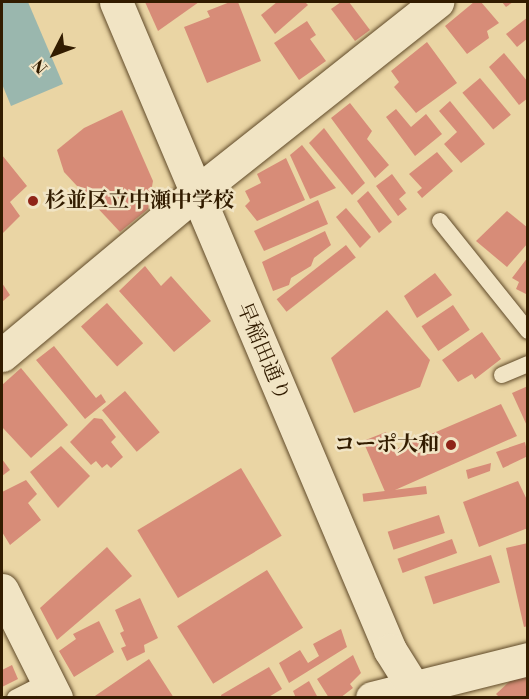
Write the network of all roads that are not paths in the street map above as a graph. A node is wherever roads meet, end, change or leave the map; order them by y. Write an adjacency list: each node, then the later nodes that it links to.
1 (116, 2): 3 (street, 早稲田通り)
2 (437, 2): 3 (street)
3 (196, 193): 6 (street); 12 (street, 早稲田通り)
4 (440, 221): 5 (lane)
5 (528, 331)
6 (2, 355)
7 (528, 364): 8 (lane)
8 (502, 375)
9 (2, 590): 11 (street)
10 (528, 659): 12 (street)
11 (52, 689): 13 (lane)
12 (416, 692): 14 (street)
13 (15, 698)
14 (372, 698)

